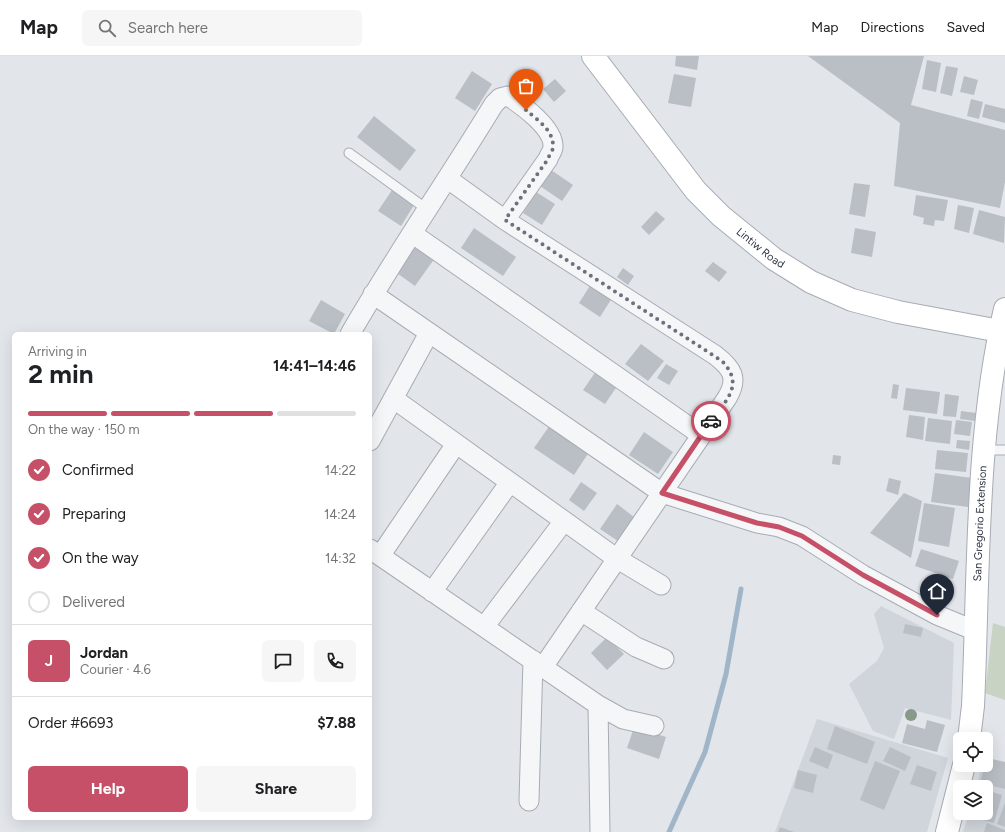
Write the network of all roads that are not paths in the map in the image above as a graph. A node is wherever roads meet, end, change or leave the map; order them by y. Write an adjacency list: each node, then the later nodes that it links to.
1 (593, 56): 9 (street, Lintiw Road)
2 (349, 153): 4 (lane)
3 (448, 179): 4 (street); 5 (street); 5 (street)
4 (428, 210): 6 (street)
5 (505, 220): 13 (street)
6 (413, 234): 7 (street); 13 (street)
7 (373, 294): 10 (street); 11 (street)
8 (1005, 309): 9 (street, San Gregorio Extension)
9 (1000, 331): 16 (street, San Gregorio Extension)
10 (351, 332)
11 (430, 333): 12 (street); 18 (street)
12 (394, 399): 14 (street); 15 (street)
13 (701, 435): 18 (street)
14 (372, 438)
15 (456, 444): 17 (street); 20 (street)
16 (995, 450): 26 (street, San Gregorio Extension)
17 (510, 482): 19 (street); 23 (street)
18 (662, 493): 21 (street); 26 (street)
19 (564, 521): 21 (street); 25 (street)
20 (375, 553): 23 (street)
21 (616, 558): 22 (street); 24 (street)
22 (661, 585)
23 (432, 592): 25 (street)
24 (581, 611): 27 (street); 28 (street)
25 (484, 627): 28 (street)
26 (976, 631): 31 (street, San Gregorio Extension)
27 (664, 659)
28 (538, 664): 29 (street); 33 (street)
29 (598, 705): 30 (street); 34 (street)
30 (654, 726)
31 (970, 732)
32 (962, 772): 35 (street)
33 (529, 801)
34 (600, 832)
35 (947, 832)

